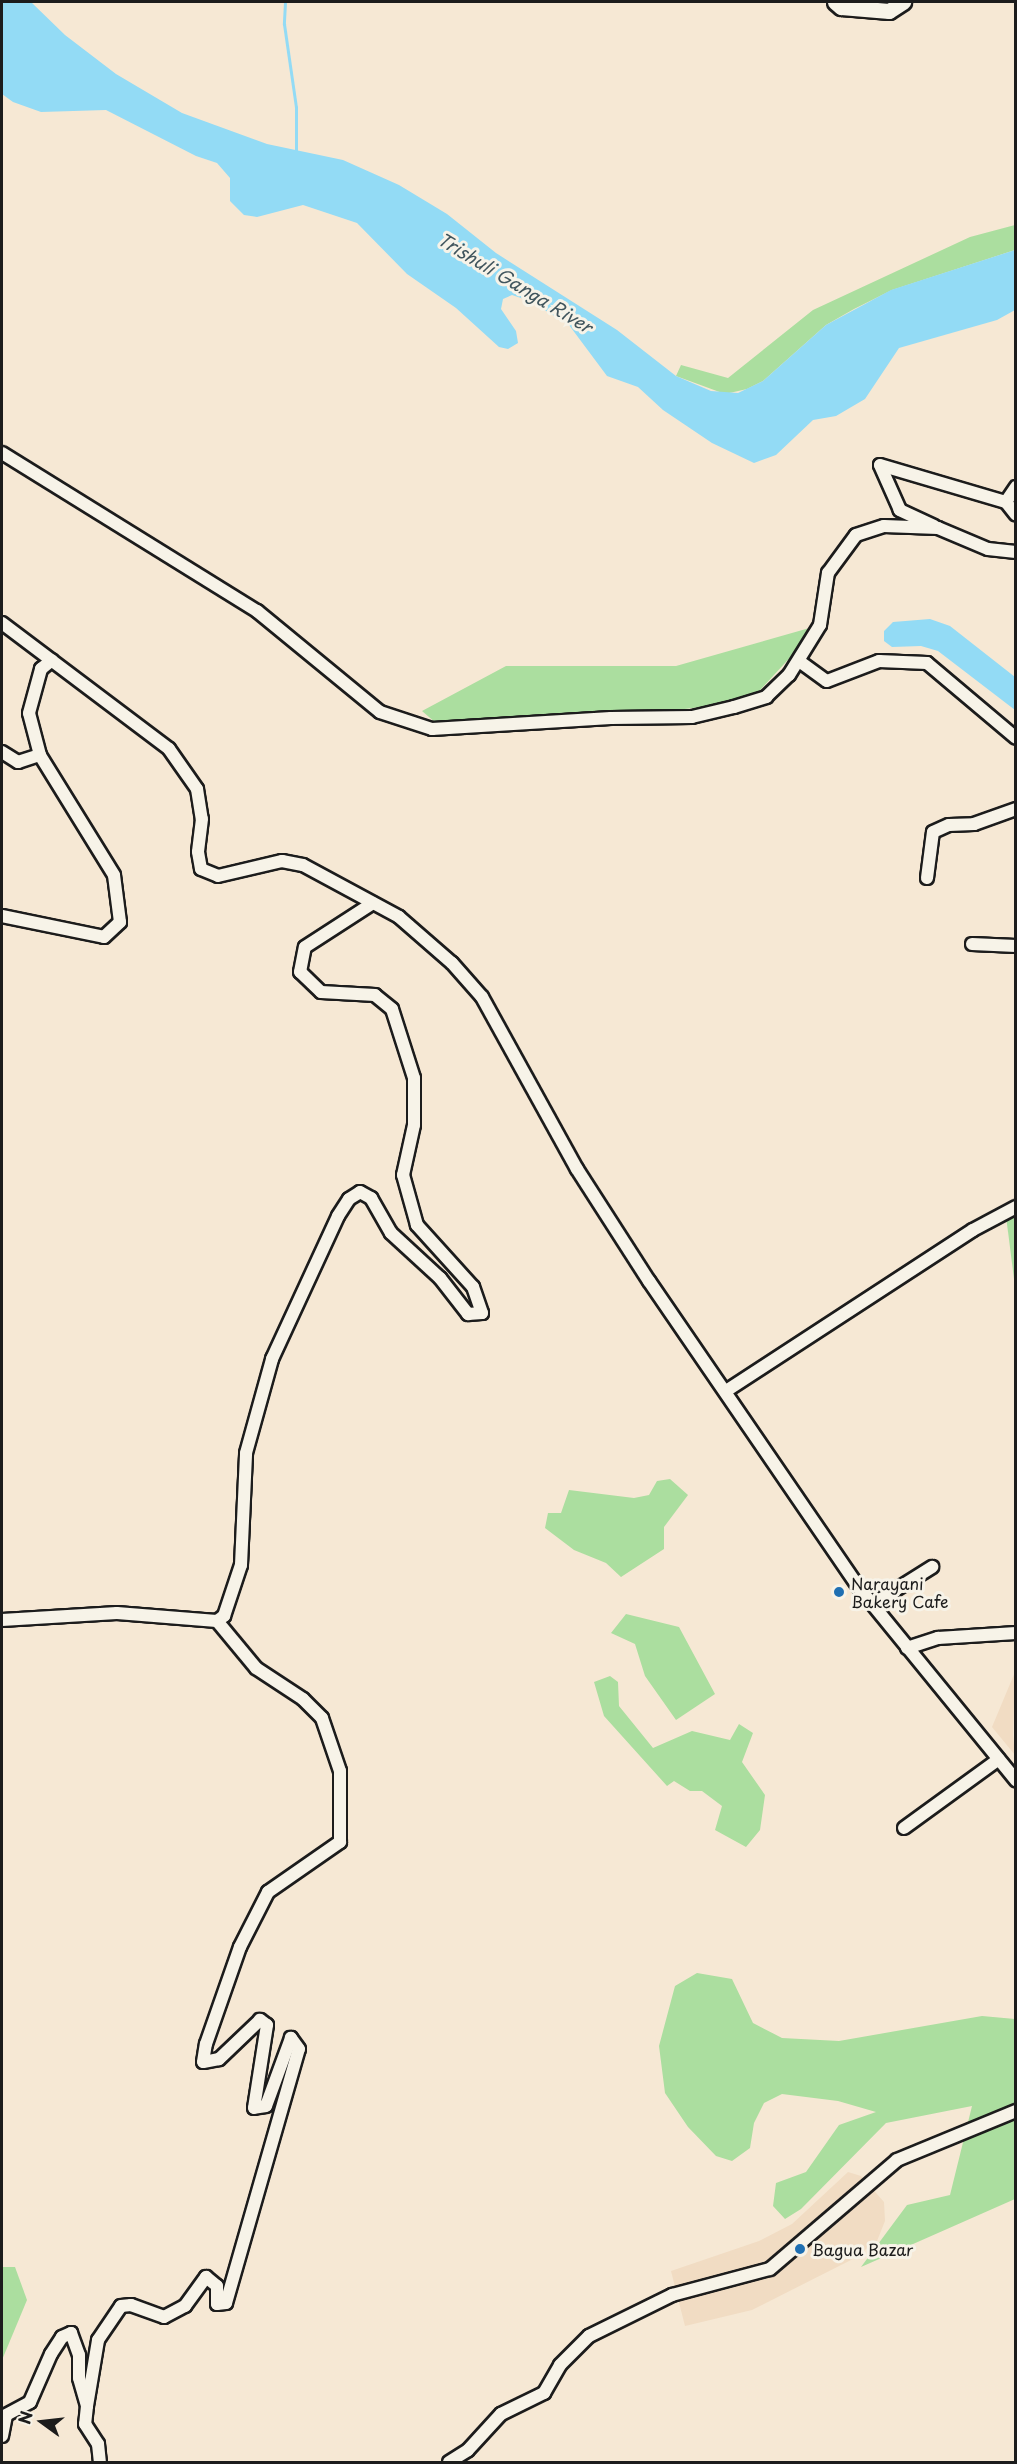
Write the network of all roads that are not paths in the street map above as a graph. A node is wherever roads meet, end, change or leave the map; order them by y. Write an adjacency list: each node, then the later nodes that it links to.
1 (835, 2): 2 (main road)
2 (903, 2)
3 (2, 453): 11 (street)
4 (1016, 487): 5 (street)
5 (1006, 502): 6 (street); 7 (street)
6 (1016, 515)
7 (938, 528): 8 (street); 11 (street)
8 (1016, 552)
9 (2, 623): 10 (street)
10 (52, 660): 14 (street); 17 (street)
11 (799, 661): 12 (street)
12 (1016, 738)
13 (2, 752): 14 (street)
14 (40, 755): 18 (street)
15 (1016, 809): 16 (street)
16 (927, 878)
17 (373, 903): 22 (street); 26 (street)
18 (2, 916)
19 (972, 944): 20 (street)
20 (1016, 946)
21 (1016, 1207): 22 (street)
22 (726, 1390): 24 (street)
23 (932, 1567): 24 (street)
24 (873, 1604): 28 (street)
25 (2, 1620): 26 (street)
26 (217, 1621): 33 (street)
27 (1016, 1633): 28 (street)
28 (907, 1648): 29 (street)
29 (999, 1759): 30 (street); 31 (street)
30 (1016, 1780)
31 (904, 1828)
32 (1016, 2110): 36 (street)
33 (87, 2406): 34 (street); 35 (street)
34 (2, 2436)
35 (100, 2463)
36 (449, 2463)

